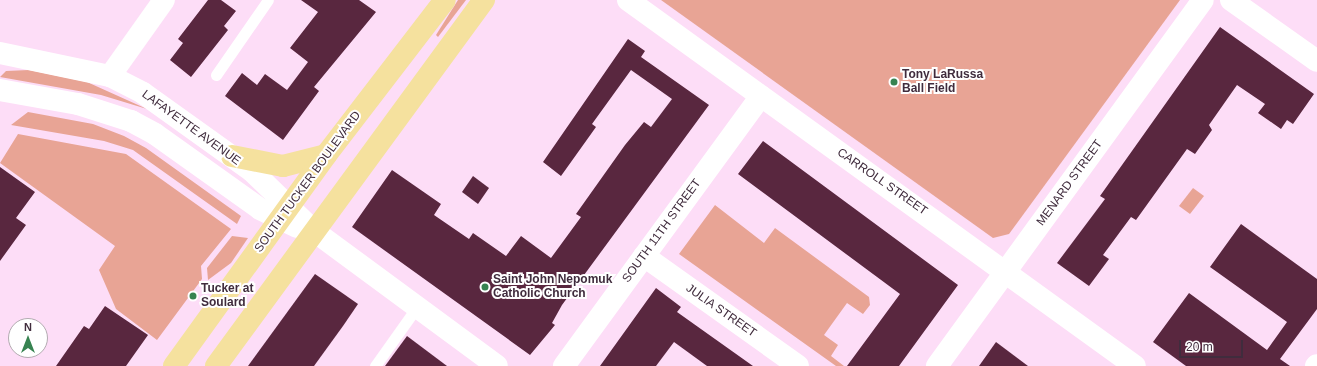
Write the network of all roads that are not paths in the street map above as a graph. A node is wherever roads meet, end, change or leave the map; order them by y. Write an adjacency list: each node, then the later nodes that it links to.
1 (164, 0): 11 (street)
2 (268, 0): 10 (lane)
3 (445, 0): 14 (main road, SOUTH TUCKER BOULEVARD)
4 (484, 0): 17 (main road)
5 (628, 0): 13 (street, CARROLL STREET)
6 (1203, 0): 19 (street, MENARD STREET)
7 (1231, 0): 9 (street)
8 (0, 53): 11 (street, LAFAYETTE AVENUE)
9 (1317, 61)
10 (216, 75)
11 (110, 76): 15 (street, LAFAYETTE AVENUE)
12 (1, 94): 16 (street, LAFAYETTE AVENUE)
13 (761, 96): 18 (street, SOUTH 11TH STREET); 19 (street, CARROLL STREET)
14 (326, 155): 15 (main road); 16 (main road, SOUTH TUCKER BOULEVARD)
15 (232, 156): 16 (street, LAFAYETTE AVENUE)
16 (284, 212): 17 (street, LAFAYETTE AVENUE); 21 (main road, SOUTH TUCKER BOULEVARD)
17 (314, 231): 20 (street, LAFAYETTE AVENUE); 22 (main road)
18 (644, 256): 25 (street, SOUTH 11TH STREET); 26 (street, JULIA STREET)
19 (1006, 270): 27 (street, MENARD STREET); 28 (street, CARROLL STREET)
20 (417, 307): 23 (lane); 24 (street, LAFAYETTE AVENUE)
21 (174, 366)
22 (216, 366)
23 (375, 366)
24 (497, 366)
25 (564, 366)
26 (798, 366)
27 (937, 366)
28 (1135, 366)

